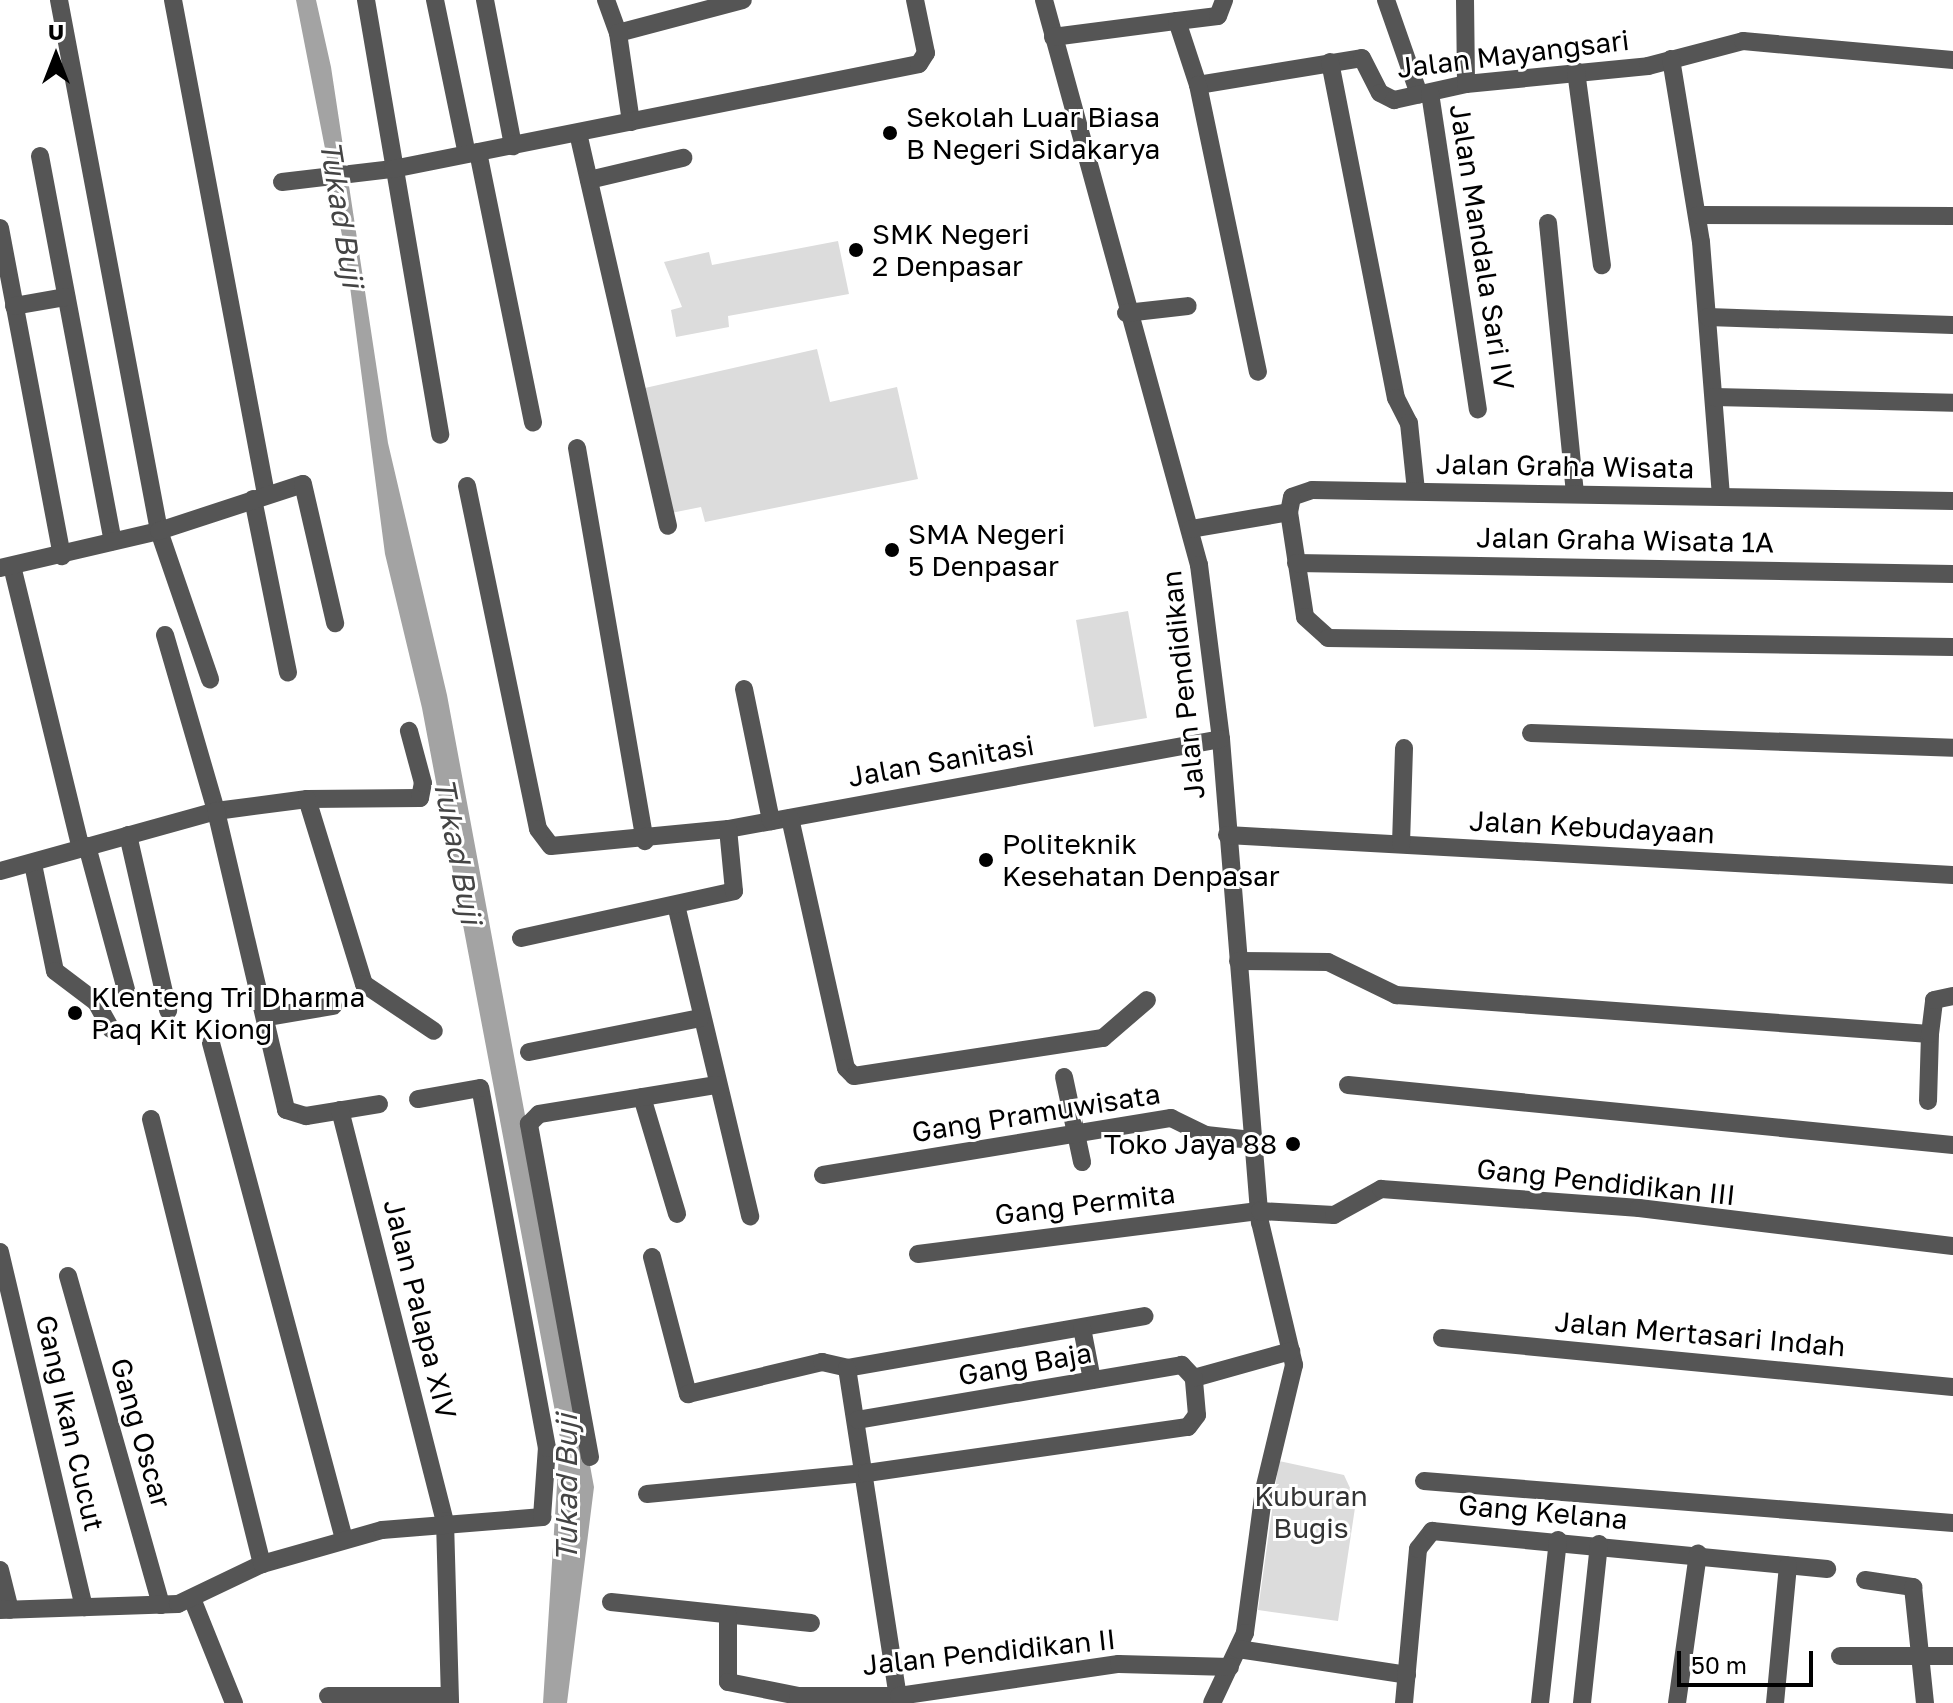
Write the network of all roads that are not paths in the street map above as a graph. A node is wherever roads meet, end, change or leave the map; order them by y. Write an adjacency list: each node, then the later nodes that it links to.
1 (59, 0): 60 (street)
2 (173, 0): 55 (street)
3 (366, 0): 30 (street)
4 (435, 0): 27 (street)
5 (485, 0): 26 (street)
6 (606, 0): 15 (street)
7 (743, 0): 12 (street)
8 (915, 0): 24 (street)
9 (1044, 0): 16 (street, Jalan Pendidikan)
10 (1386, 0): 23 (street, Jalan Mandala Sari IV)
11 (1465, 0): 21 (street)
12 (715, 3): 15 (street)
13 (1225, 3): 14 (street)
14 (1177, 21): 16 (street); 22 (street)
15 (618, 33): 24 (street)
16 (1053, 37): 41 (street, Jalan Pendidikan)
17 (1671, 59): 18 (street, Jalan Mayangsari); 20 (street, Jalan Mayangsari); 33 (street)
18 (1953, 60)
19 (1330, 62): 22 (street, Jalan Mayangsari); 23 (street, Jalan Mayangsari); 52 (street)
20 (1576, 71): 21 (street, Jalan Mayangsari); 37 (street)
21 (1466, 84): 23 (street, Jalan Mayangsari)
22 (1198, 85): 44 (street)
23 (1425, 94): 47 (street, Jalan Mandala Sari IV)
24 (631, 122): 25 (street)
25 (578, 133): 26 (street); 31 (street)
26 (513, 146): 27 (street)
27 (473, 153): 30 (street); 48 (street)
28 (40, 156): 38 (street)
29 (683, 158): 31 (street)
30 (393, 169): 32 (street); 49 (street)
31 (589, 180): 58 (street)
32 (282, 182)
33 (1698, 215): 34 (street); 42 (street)
34 (1953, 216)
35 (1548, 223): 53 (street)
36 (0, 228): 39 (street)
37 (1602, 265)
38 (66, 297): 39 (street); 61 (street)
39 (14, 306): 62 (street)
40 (1188, 306): 41 (street)
41 (1126, 313): 59 (street, Jalan Pendidikan)
42 (1708, 317): 43 (street); 45 (street)
43 (1953, 325)
44 (1258, 372)
45 (1714, 397): 46 (street); 54 (street)
46 (1953, 403)
47 (1478, 409)
48 (533, 422)
49 (440, 435)
50 (577, 448): 84 (street)
51 (467, 486): 84 (street, Jalan Sanitasi)
52 (1416, 491): 53 (street, Jalan Graha Wisata); 57 (street, Jalan Graha Wisata)
53 (1575, 492): 54 (street, Jalan Graha Wisata)
54 (1721, 496): 56 (street, Jalan Graha Wisata)
55 (259, 497): 60 (street); 66 (street); 69 (street)
56 (1953, 501)
57 (1289, 512): 59 (street, Jalan Graha Wisata); 63 (street)
58 (668, 526)
59 (1191, 529): 74 (street, Jalan Pendidikan)
60 (159, 531): 61 (street); 70 (street)
61 (113, 541): 62 (street)
62 (62, 556): 64 (street)
63 (1296, 563): 65 (street, Jalan Graha Wisata 1A); 68 (street)
64 (6, 567): 86 (street)
65 (1953, 574)
66 (335, 623)
67 (165, 635): 78 (street)
68 (1953, 647)
69 (288, 672)
70 (210, 679)
71 (744, 689): 80 (street)
72 (409, 731): 77 (street)
73 (1531, 733): 76 (street)
74 (1221, 739): 79 (street, Jalan Sanitasi); 83 (street, Jalan Pendidikan)
75 (1404, 748): 85 (street)
76 (1953, 748)
77 (307, 799): 78 (street); 101 (street)
78 (216, 811): 82 (street); 98 (street)
79 (790, 818): 80 (street, Jalan Sanitasi); 95 (street)
80 (771, 821): 81 (street, Jalan Sanitasi)
81 (728, 829): 84 (street, Jalan Sanitasi); 90 (street)
82 (128, 835): 86 (street); 97 (street)
83 (1227, 835): 85 (street, Jalan Kebudayaan); 92 (street, Jalan Pendidikan)
84 (645, 841)
85 (1401, 844): 89 (street, Jalan Kebudayaan)
86 (84, 847): 87 (street); 93 (street)
87 (33, 864): 88 (street); 100 (street)
88 (0, 871)
89 (1953, 875)
90 (677, 909): 91 (street); 99 (street)
91 (521, 938)
92 (1238, 961): 102 (street); 115 (street, Jalan Pendidikan)
93 (126, 990)
94 (1953, 996): 102 (street)
95 (1147, 1000)
96 (333, 1006): 98 (street)
97 (168, 1010)
98 (267, 1017): 112 (street)
99 (700, 1018): 104 (street); 106 (street)
100 (111, 1029)
101 (434, 1031)
102 (1930, 1034): 110 (street)
103 (211, 1043): 142 (street)
104 (529, 1052)
105 (1064, 1077): 114 (street)
106 (717, 1085): 108 (street); 121 (street)
107 (1348, 1085): 116 (street)
108 (642, 1097): 120 (street); 136 (street)
109 (418, 1099): 140 (street)
110 (1928, 1101)
111 (379, 1104): 112 (street)
112 (340, 1110): 140 (street, Jalan Palapa XIV)
113 (151, 1119): 146 (street)
114 (1078, 1130): 115 (street, Gang Pramuwisata); 117 (street); 118 (street, Gang Pramuwisata)
115 (1252, 1140): 119 (street, Jalan Pendidikan)
116 (1953, 1145)
117 (1082, 1162)
118 (823, 1175)
119 (1260, 1211): 122 (street, Gang Pendidikan III); 124 (street, Gang Permita); 130 (street, Jalan Pendidikan)
120 (677, 1214)
121 (750, 1216)
122 (1953, 1246)
123 (0, 1252): 154 (street, Gang Ikan Cucut)
124 (918, 1254)
125 (652, 1257): 131 (street)
126 (68, 1276): 153 (street, Gang Oscar)
127 (1144, 1316): 128 (street)
128 (1082, 1328): 131 (street); 133 (street)
129 (1442, 1338): 134 (street, Jalan Mertasari Indah)
130 (1291, 1351): 132 (street); 158 (street, Jalan Pendidikan)
131 (847, 1368): 135 (street)
132 (1194, 1378): 133 (street, Gang Baja); 137 (street)
133 (1092, 1380): 135 (street, Gang Baja)
134 (1953, 1387)
135 (858, 1420): 137 (street)
136 (590, 1457)
137 (867, 1473): 139 (street); 166 (street)
138 (1424, 1481): 141 (street, Gang Kelana)
139 (647, 1494)
140 (445, 1521): 142 (street); 165 (street, Jalan Palapa XIV)
141 (1953, 1523)
142 (344, 1539): 146 (street)
143 (1558, 1540): 144 (street, Gang Kelana); 163 (street, Gang Kelana); 170 (street)
144 (1599, 1544): 145 (street, Gang Kelana); 171 (street)
145 (1698, 1553): 147 (street, Gang Kelana); 172 (street)
146 (262, 1564): 151 (street)
147 (1788, 1566): 148 (street, Gang Kelana); 173 (street)
148 (1827, 1569)
149 (0, 1570): 155 (street)
150 (1865, 1580): 159 (street)
151 (193, 1601): 153 (street); 167 (street)
152 (611, 1602): 156 (street)
153 (161, 1605): 154 (street)
154 (84, 1607): 155 (street)
155 (5, 1610)
156 (728, 1615): 157 (street); 166 (street, Jalan Pendidikan II)
157 (811, 1623)
158 (1238, 1649): 162 (street, Jalan Pendidikan); 163 (street)
159 (1921, 1655): 160 (street); 161 (street); 174 (street)
160 (1840, 1656)
161 (1953, 1656)
162 (1230, 1667): 166 (street, Jalan Pendidikan II); 168 (street, Jalan Pendidikan)
163 (1407, 1675): 169 (street, Gang Kelana)
164 (328, 1696): 165 (street)
165 (448, 1699)
166 (899, 1699)
167 (234, 1703)
168 (1212, 1703)
169 (1404, 1703)
170 (1540, 1703)
171 (1582, 1703)
172 (1677, 1703)
173 (1775, 1703)
174 (1925, 1703)

